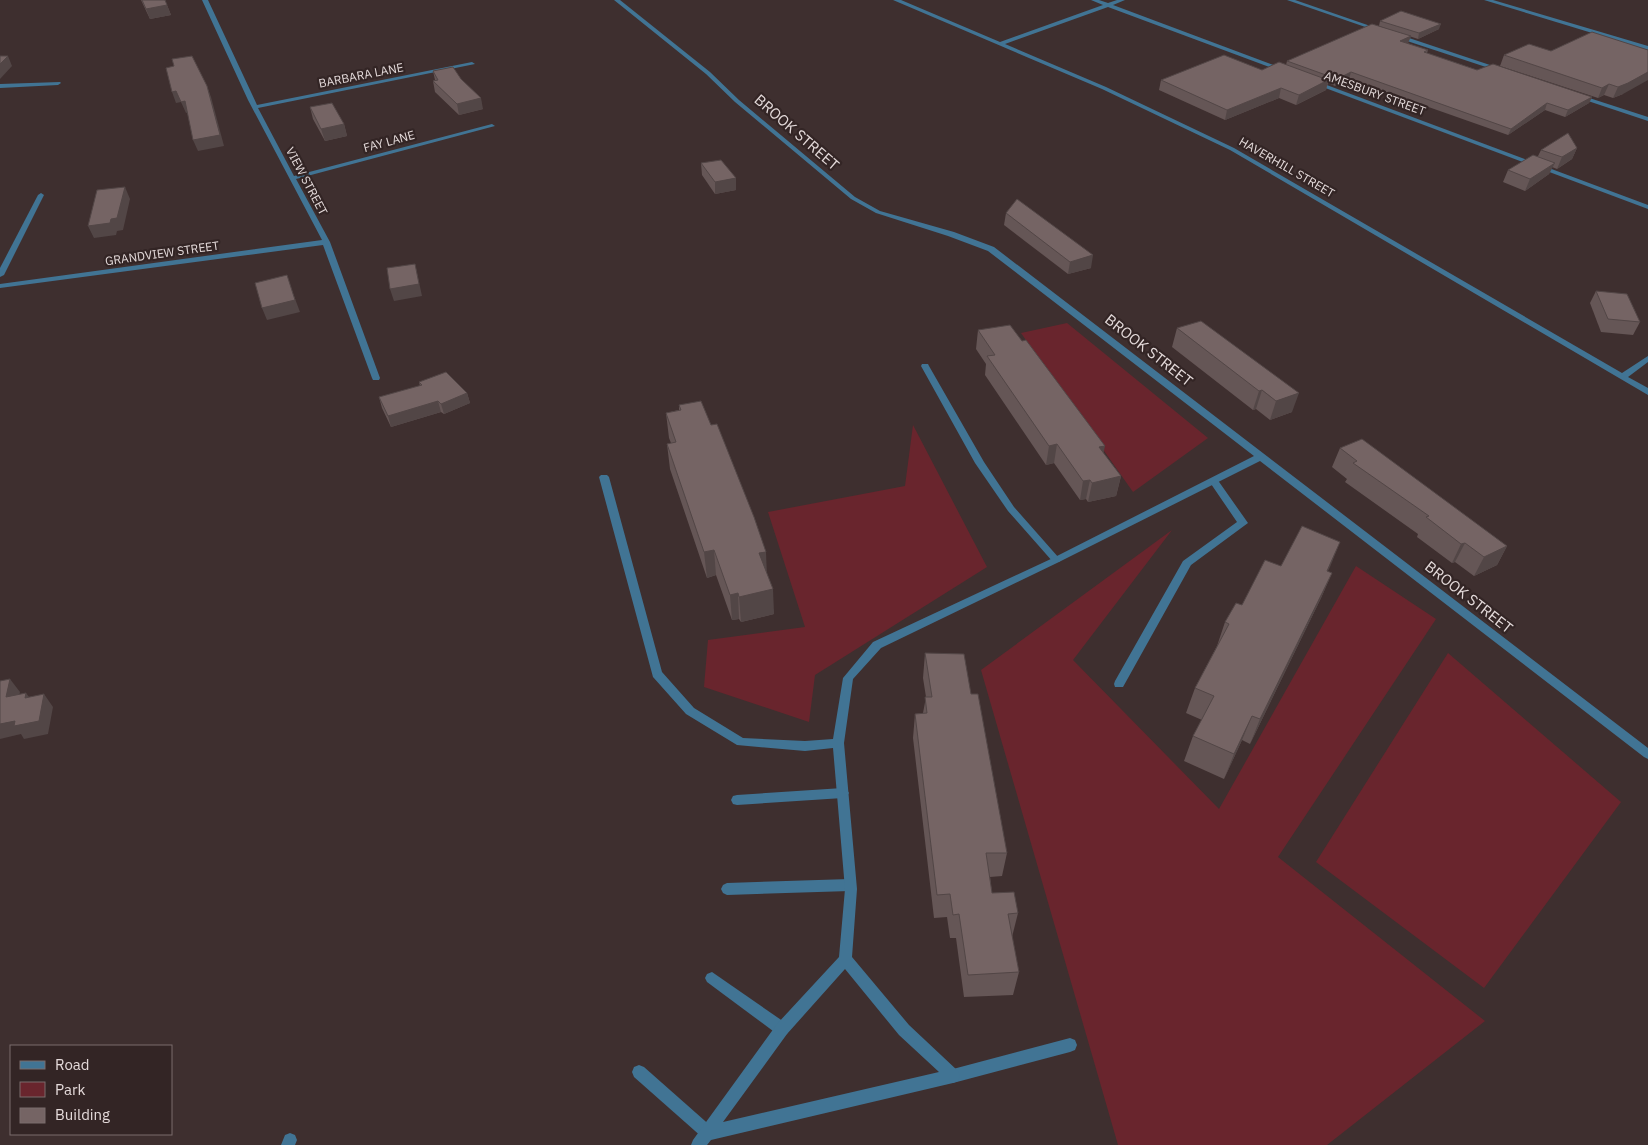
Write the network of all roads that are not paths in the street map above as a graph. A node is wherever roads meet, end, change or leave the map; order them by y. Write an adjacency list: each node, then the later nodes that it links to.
1 (205, 0): 20 (street, VIEW STREET)
2 (617, 0): 34 (street, BROOK STREET)
3 (896, 0): 11 (street, HAVERHILL STREET)
4 (1094, 0): 8 (street)
5 (1122, 0): 8 (street)
6 (1290, 0): 9 (street)
7 (1487, 0): 12 (street)
8 (1108, 5): 11 (street); 14 (street)
9 (1384, 31)
10 (1393, 34): 15 (street)
11 (1000, 44): 31 (street, HAVERHILL STREET)
12 (1648, 48)
13 (472, 64): 20 (street, BARBARA LANE)
14 (1285, 71)
15 (1506, 72)
16 (1303, 78): 25 (street, AMESBURY STREET)
17 (58, 83): 18 (street)
18 (0, 86)
19 (1572, 94): 21 (street)
20 (255, 108): 23 (street, VIEW STREET)
21 (1648, 119)
22 (492, 126): 23 (street, FAY LANE)
23 (293, 178): 26 (street, VIEW STREET)
24 (41, 195): 27 (street)
25 (1648, 207)
26 (326, 242): 28 (street, GRANDVIEW STREET); 32 (street, VIEW STREET)
27 (0, 275)
28 (0, 286)
29 (1648, 358): 31 (street)
30 (925, 366): 37 (street)
31 (1623, 377): 33 (street, HAVERHILL STREET)
32 (376, 378)
33 (1648, 392)
34 (1262, 456): 36 (street); 40 (street, BROOK STREET)
35 (604, 477): 39 (street)
36 (1214, 480): 37 (street); 38 (street)
37 (1056, 560): 39 (street)
38 (1119, 684)
39 (838, 743): 41 (street)
40 (1648, 754)
41 (842, 793): 42 (street); 43 (street)
42 (737, 800)
43 (850, 885): 44 (street); 45 (street)
44 (727, 889)
45 (845, 959): 47 (street); 50 (street)
46 (712, 978): 47 (street)
47 (782, 1028): 51 (street)
48 (1070, 1045): 50 (street)
49 (639, 1072): 51 (street)
50 (953, 1076): 51 (street)
51 (708, 1133): 52 (street)
52 (698, 1145)

